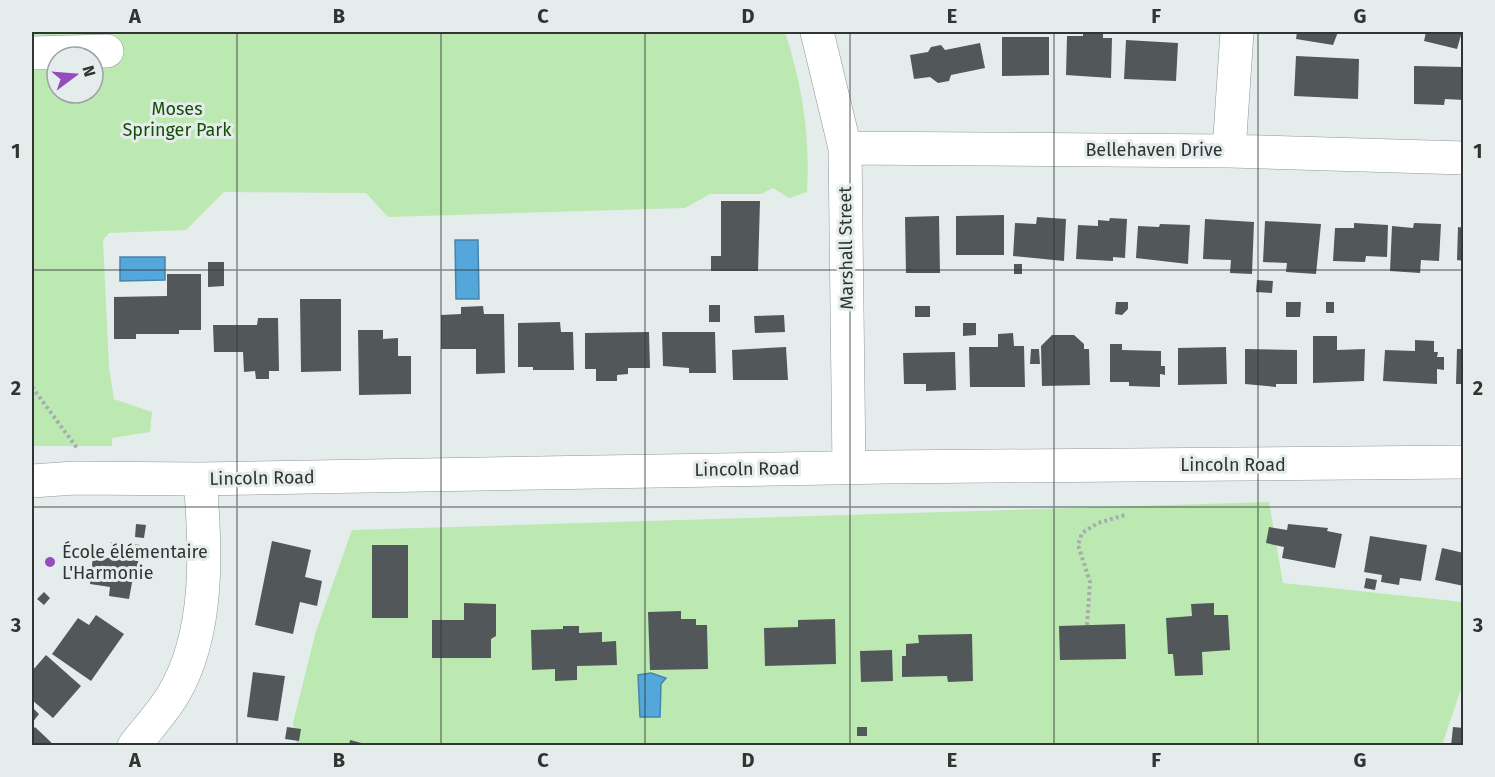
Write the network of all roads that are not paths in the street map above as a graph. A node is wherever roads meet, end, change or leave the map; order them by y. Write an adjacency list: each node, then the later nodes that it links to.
1 (817, 32): 5 (street, Marshall Street)
2 (1237, 32): 6 (street)
3 (107, 51): 4 (street)
4 (32, 53)
5 (845, 148): 6 (street, Bellehaven Drive); 9 (street, Marshall Street)
6 (1229, 151): 7 (street, Bellehaven Drive)
7 (1464, 158)
8 (1464, 462): 9 (street, Lincoln Road)
9 (849, 468): 10 (street, Lincoln Road)
10 (200, 479): 11 (street, Lincoln Road); 12 (street)
11 (32, 481)
12 (134, 746)

